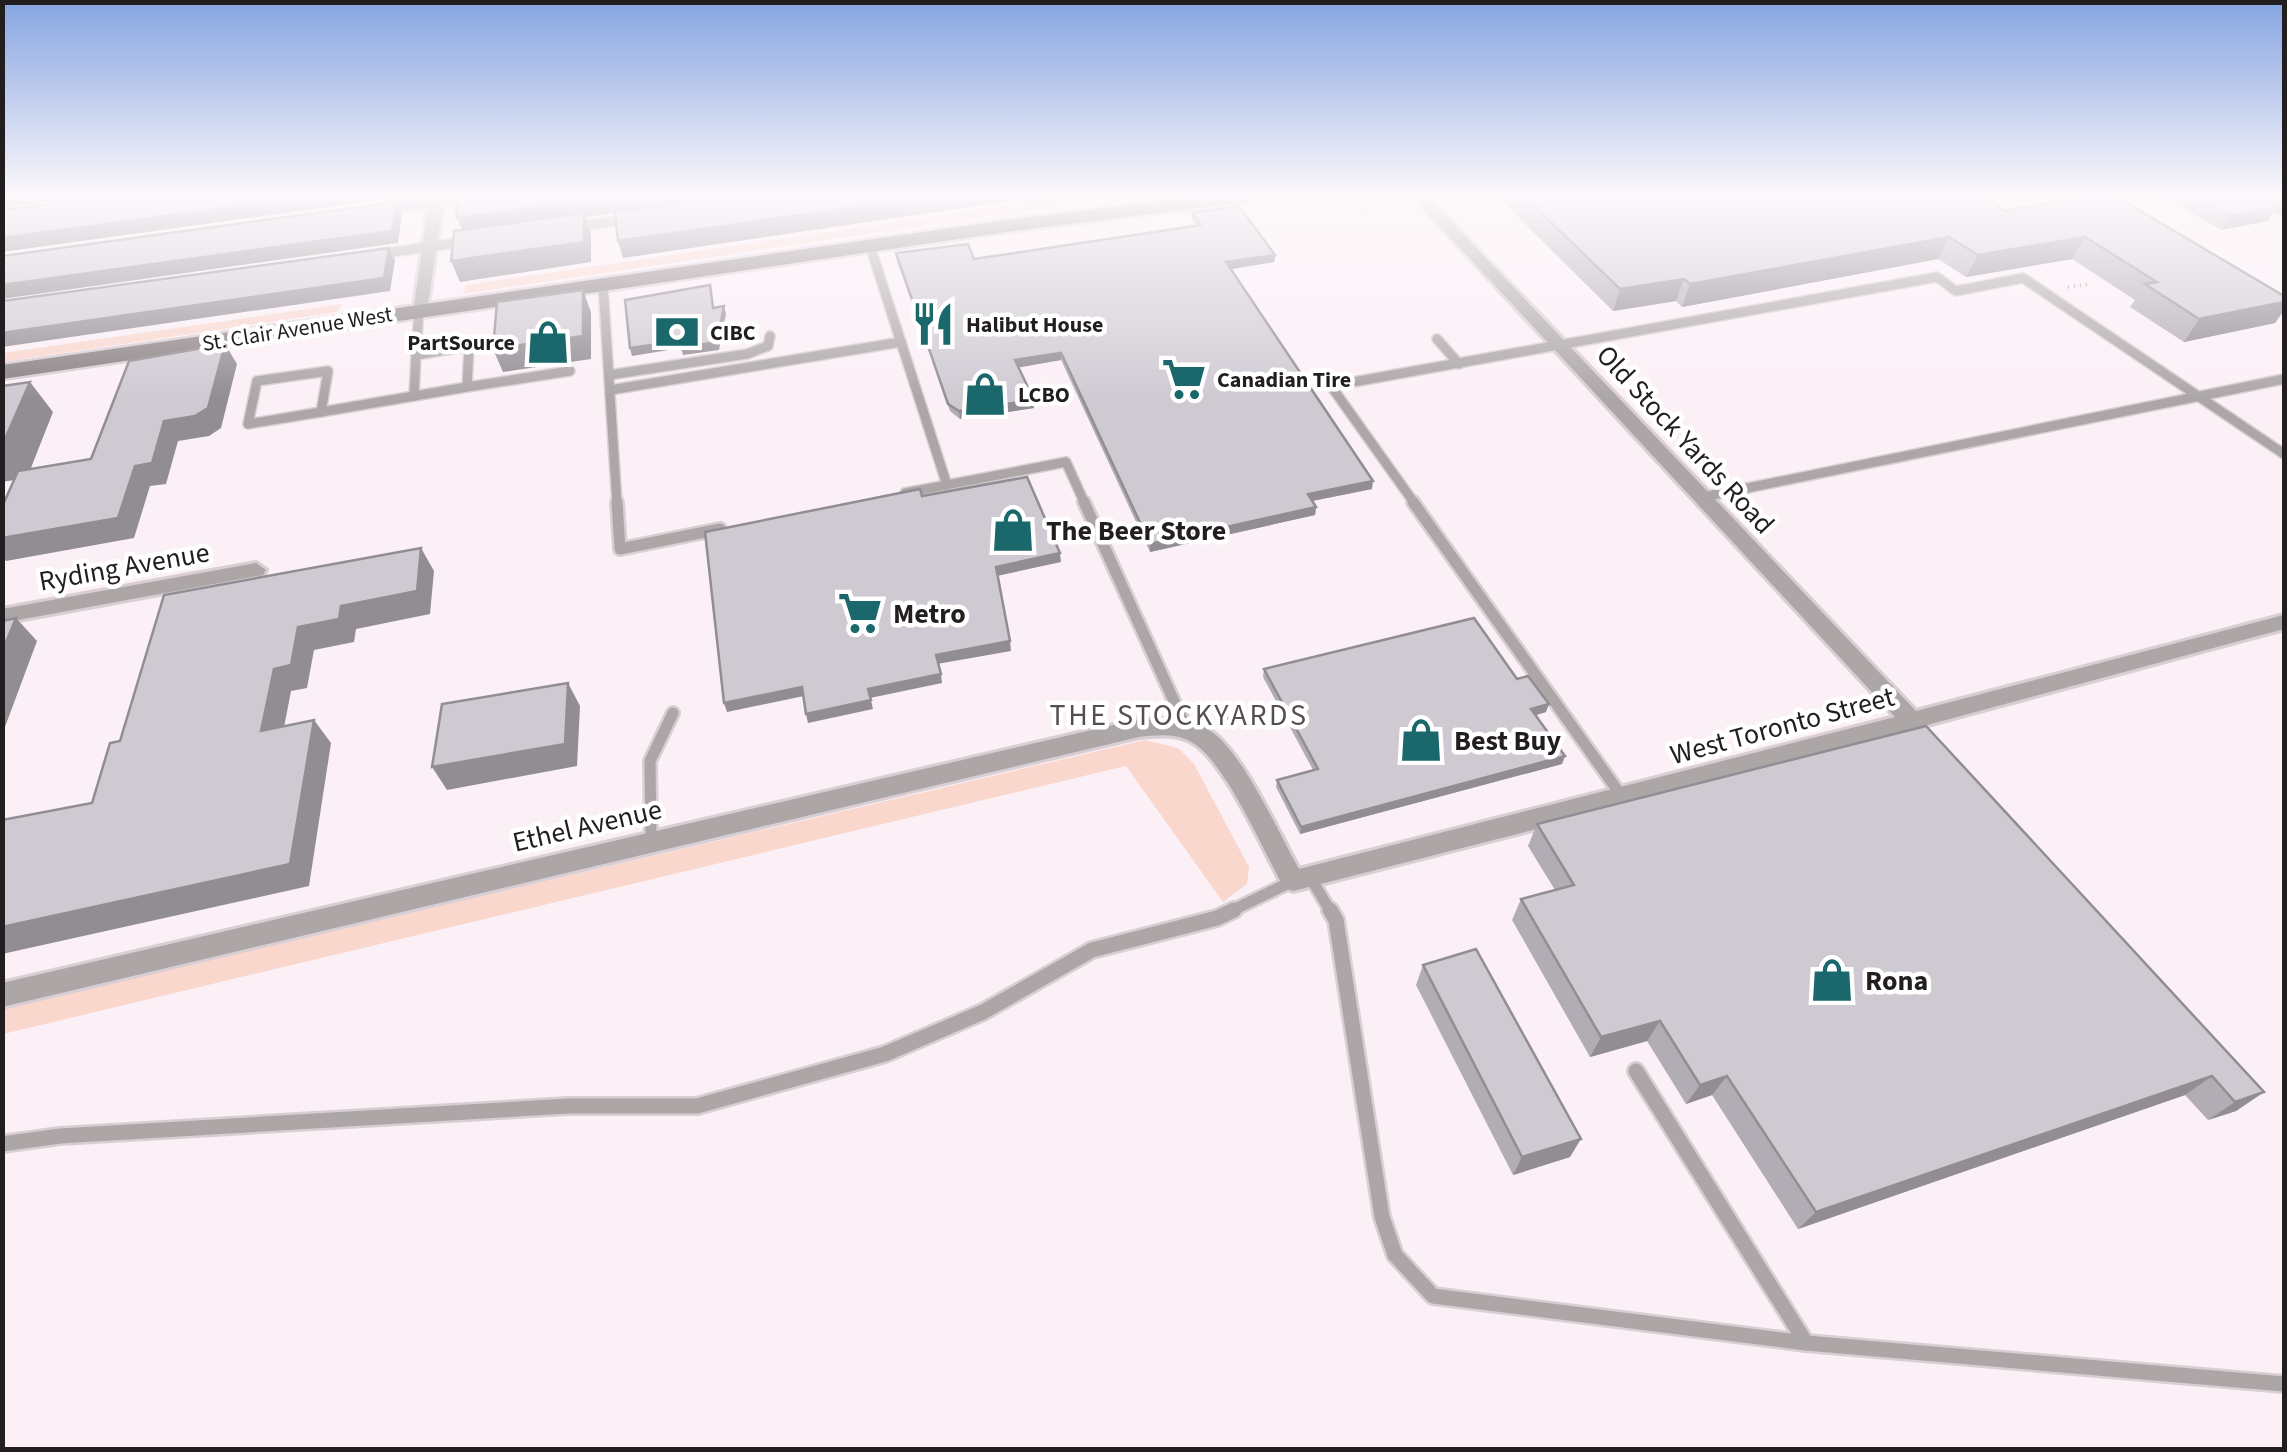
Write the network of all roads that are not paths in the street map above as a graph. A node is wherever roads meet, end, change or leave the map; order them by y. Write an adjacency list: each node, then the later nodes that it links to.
1 (426, 264): 6 (street)
2 (748, 264): 5 (main road, St. Clair Avenue West)
3 (876, 264): 9 (lane)
4 (1483, 264): 10 (street, Old Stock Yards Road)
5 (602, 285): 6 (main road, St. Clair Avenue West); 15 (lane)
6 (419, 310): 11 (lane); 14 (main road, St. Clair Avenue West)
7 (770, 336): 15 (lane)
8 (1438, 339): 12 (lane)
9 (901, 342): 18 (lane); 23 (lane)
10 (1560, 346): 12 (lane); 20 (lane); 25 (street, Old Stock Yards Road)
11 (416, 355): 17 (lane); 19 (lane)
12 (1459, 364): 33 (lane)
13 (570, 371): 17 (lane)
14 (2, 372)
15 (609, 375): 18 (lane)
16 (2284, 379): 20 (lane)
17 (466, 387): 19 (lane)
18 (610, 390): 26 (lane)
19 (414, 396): 21 (lane)
20 (2201, 396): 22 (lane); 25 (lane)
21 (321, 412): 21 (lane)
22 (2284, 454)
23 (947, 485): 24 (lane); 32 (lane)
24 (898, 495)
25 (1703, 497): 31 (street, Old Stock Yards Road)
26 (735, 526)
27 (256, 570): 28 (street, Ryding Avenue)
28 (2, 616)
29 (2284, 622): 31 (street, West Toronto Street)
30 (673, 713): 34 (lane)
31 (1912, 720): 33 (street, West Toronto Street)
32 (1188, 732): 34 (street, Ethel Avenue); 35 (street)
33 (1623, 798): 35 (street, West Toronto Street)
34 (650, 841): 36 (street, Ethel Avenue)
35 (1302, 879): 38 (lane); 39 (lane)
36 (2, 995)
37 (1636, 1071): 39 (lane)
38 (2, 1144)
39 (1806, 1343): 40 (lane)
40 (2284, 1384)

